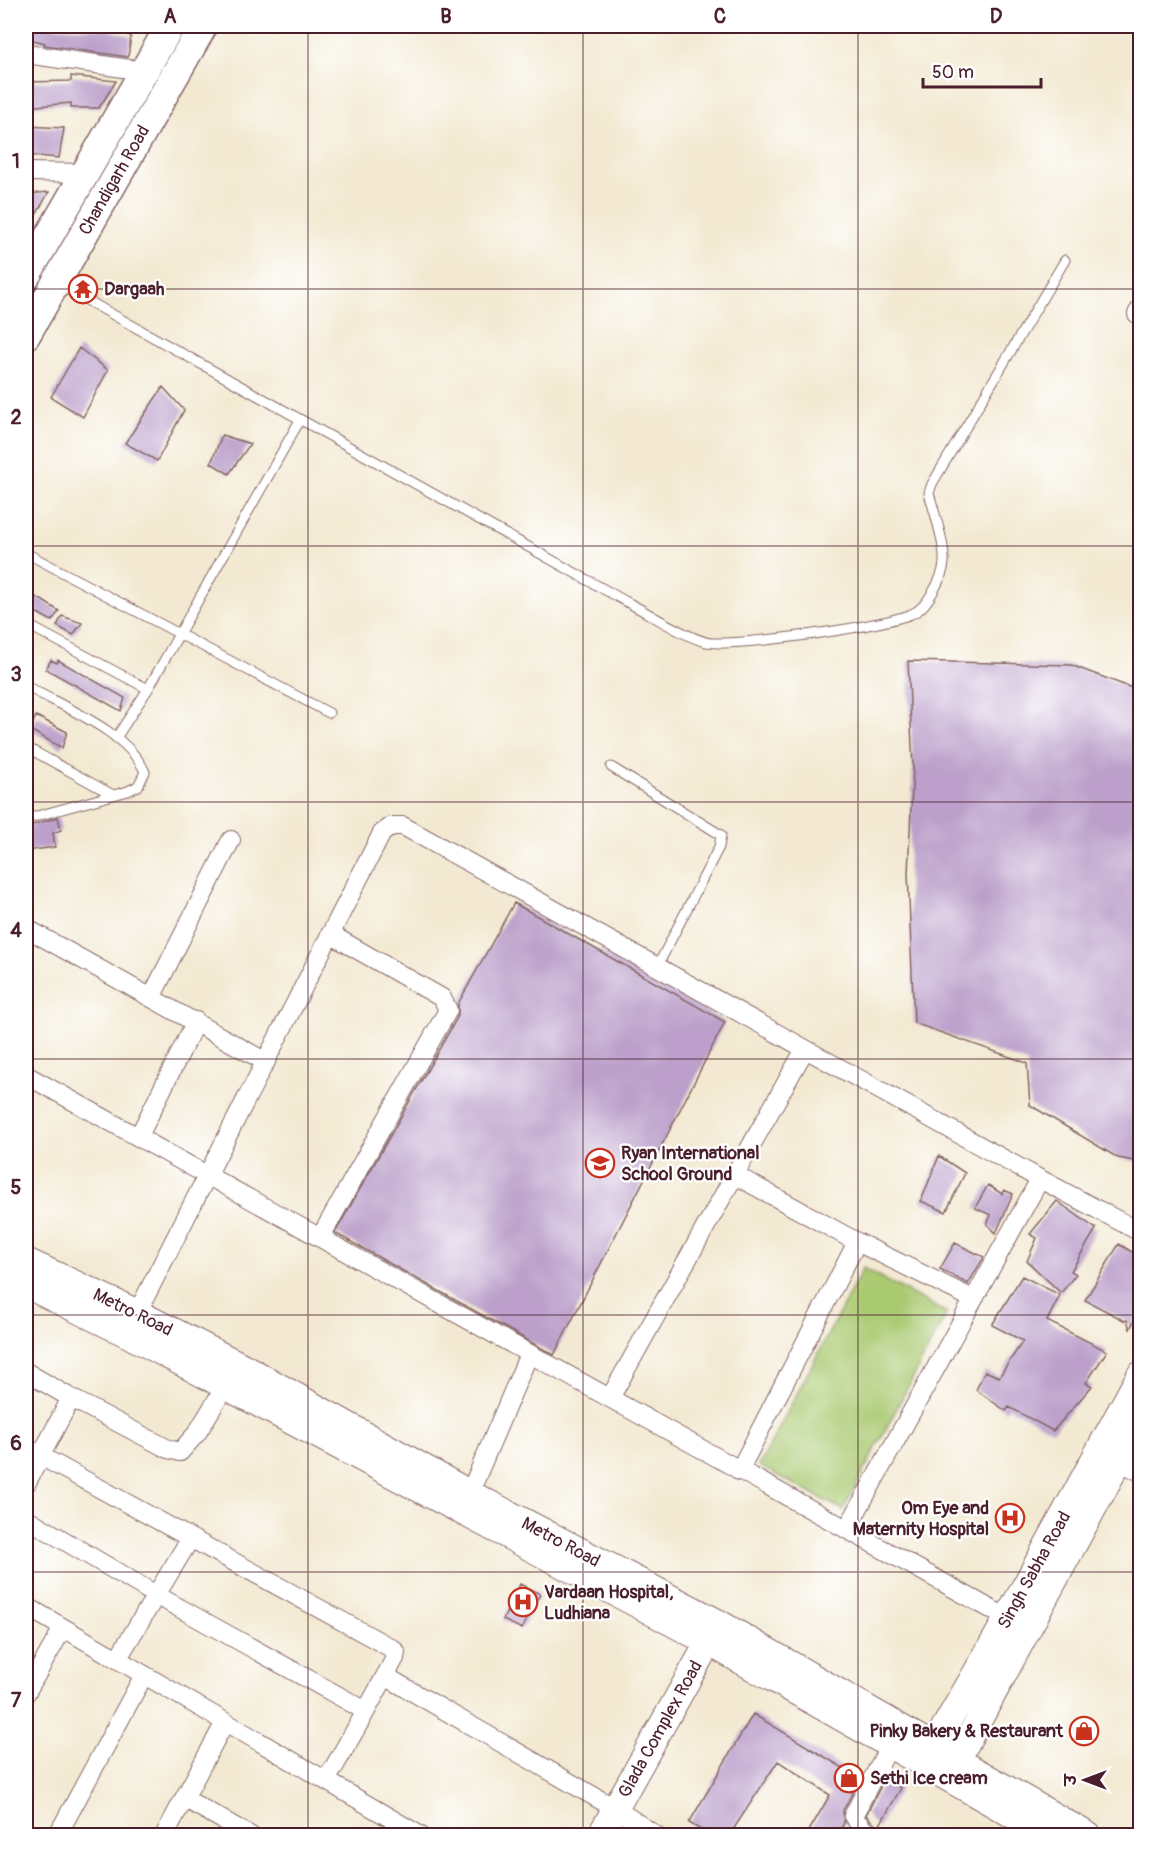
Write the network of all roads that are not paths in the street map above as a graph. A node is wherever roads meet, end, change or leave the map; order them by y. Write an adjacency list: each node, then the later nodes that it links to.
1 (170, 26): 4 (main road, Chandigarh Road)
2 (203, 26): 8 (main road, Chandigarh Road)
3 (26, 54): 4 (street)
4 (144, 71): 6 (main road, Chandigarh Road)
5 (26, 172): 6 (street)
6 (87, 173): 8 (main road, Chandigarh Road)
7 (1065, 260): 10 (lane)
8 (39, 276): 9 (main road, Chandigarh Road); 10 (lane)
9 (26, 335)
10 (300, 420): 13 (lane)
11 (26, 553): 13 (lane)
12 (26, 624): 15 (lane)
13 (179, 632): 15 (lane); 16 (lane)
14 (26, 686): 17 (lane)
15 (148, 689): 17 (lane)
16 (329, 713)
17 (117, 738): 20 (lane)
18 (26, 747): 20 (lane)
19 (611, 767): 25 (lane)
20 (113, 795): 21 (lane)
21 (26, 819)
22 (231, 840): 26 (street)
23 (26, 928): 26 (street)
24 (330, 934): 25 (street); 29 (street); 36 (street)
25 (657, 967): 28 (street)
26 (152, 996): 27 (street)
27 (196, 1021): 29 (street); 31 (street)
28 (805, 1049): 33 (street); 34 (street)
29 (266, 1062): 32 (street)
30 (26, 1075): 31 (street)
31 (139, 1136): 32 (street)
32 (210, 1175): 36 (street); 41 (street)
33 (735, 1175): 37 (street); 47 (street)
34 (1040, 1179): 35 (street); 40 (street)
35 (1140, 1232)
36 (320, 1238): 42 (street)
37 (857, 1242): 40 (street); 52 (street)
38 (26, 1261): 41 (street, Metro Road)
39 (26, 1285): 41 (street, Metro Road)
40 (973, 1299): 56 (street)
41 (132, 1323): 45 (street, Metro Road); 54 (street, Metro Road)
42 (529, 1354): 47 (street); 54 (street)
43 (26, 1372): 46 (street)
44 (1140, 1375): 51 (street, Singh Sabha Road)
45 (226, 1386): 46 (street); 54 (street, Metro Road)
46 (71, 1398): 50 (street)
47 (610, 1398): 52 (street)
48 (1140, 1422): 51 (street, Singh Sabha Road)
49 (26, 1448): 50 (street)
50 (42, 1457): 53 (street); 57 (street)
51 (1120, 1462): 60 (street, Singh Sabha Road)
52 (739, 1471): 56 (street)
53 (26, 1484)
54 (466, 1502): 62 (street, Metro Road)
55 (26, 1518): 58 (street)
56 (847, 1529): 60 (street)
57 (190, 1539): 58 (street); 65 (street)
58 (156, 1595): 63 (street); 67 (street)
59 (26, 1606): 61 (street)
60 (1018, 1624): 70 (street, Singh Sabha Road); 71 (street, Singh Sabha Road)
61 (63, 1628): 63 (street); 66 (street)
62 (713, 1632): 69 (street, Metro Road); 70 (street, Metro Road); 74 (street, Glada Complex Road)
63 (118, 1658): 64 (street)
64 (144, 1675): 68 (street); 76 (street)
65 (386, 1676): 67 (street); 74 (street)
66 (26, 1693)
67 (366, 1711): 72 (street)
68 (225, 1722): 72 (street); 73 (street)
69 (890, 1745): 70 (street, Metro Road); 75 (street)
70 (928, 1755): 71 (street, Metro Road)
71 (952, 1769): 82 (street, Metro Road); 83 (street, Metro Road)
72 (326, 1781): 79 (street)
73 (184, 1798): 77 (street); 78 (street)
74 (616, 1809): 80 (street, Glada Complex Road); 81 (street)
75 (868, 1835)
76 (57, 1836)
77 (164, 1836)
78 (251, 1836)
79 (421, 1836)
80 (600, 1836)
81 (657, 1836)
82 (1050, 1836)
83 (1089, 1836)

